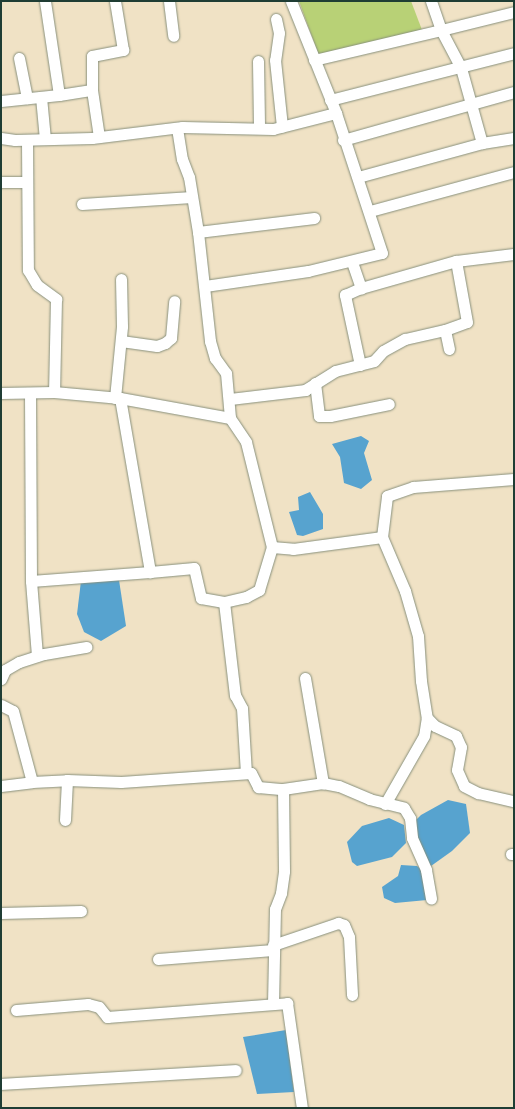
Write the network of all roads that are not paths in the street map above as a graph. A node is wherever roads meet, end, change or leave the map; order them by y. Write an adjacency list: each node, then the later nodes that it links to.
1 (45, 1): 17 (street)
2 (115, 1): 15 (street)
3 (168, 1): 9 (street)
4 (291, 1): 12 (street)
5 (431, 1): 8 (street)
6 (514, 12): 8 (street)
7 (276, 19): 24 (street)
8 (441, 30): 12 (street); 14 (street)
9 (172, 36)
10 (514, 53): 14 (street)
11 (19, 58): 19 (street)
12 (314, 60): 20 (street)
13 (258, 61): 26 (street)
14 (461, 68): 20 (street); 22 (street)
15 (92, 90): 17 (street); 27 (street)
16 (514, 92): 22 (street)
17 (58, 94): 18 (street)
18 (41, 97): 19 (street); 30 (street)
19 (27, 98): 21 (street)
20 (330, 100): 23 (street)
21 (1, 101)
22 (471, 104): 32 (street); 33 (street)
23 (336, 113): 24 (street); 32 (street)
24 (282, 127): 26 (street)
25 (177, 128): 26 (street); 27 (street); 38 (street)
26 (259, 128)
27 (99, 137): 30 (street)
28 (1, 138): 31 (street)
29 (514, 138): 33 (street)
30 (45, 139): 31 (street)
31 (27, 140): 37 (street)
32 (343, 140): 35 (street)
33 (482, 143): 35 (street)
34 (514, 172): 40 (street)
35 (358, 177): 40 (street)
36 (1, 182): 37 (street)
37 (26, 182): 55 (street)
38 (192, 197): 39 (street); 42 (street)
39 (82, 204)
40 (370, 211): 45 (street)
41 (314, 218): 42 (street)
42 (198, 232): 47 (street)
43 (514, 254): 44 (street)
44 (456, 261): 48 (street); 50 (street)
45 (352, 262): 47 (street); 48 (street)
46 (122, 278): 51 (street)
47 (205, 286): 59 (street)
48 (361, 288): 53 (street)
49 (174, 301): 51 (street)
50 (445, 330): 52 (street); 53 (street)
51 (120, 341): 58 (street)
52 (449, 348)
53 (360, 365): 54 (street)
54 (315, 382): 59 (street); 60 (street)
55 (54, 392): 57 (street); 58 (street)
56 (1, 393): 57 (street)
57 (30, 393): 66 (street)
58 (118, 398): 61 (street); 65 (street)
59 (230, 399): 61 (street)
60 (389, 404)
61 (230, 418): 64 (street)
62 (514, 479): 63 (street)
63 (382, 537): 64 (street); 73 (street)
64 (272, 547): 67 (street)
65 (150, 572): 66 (street); 67 (street)
66 (30, 581): 69 (street)
67 (224, 602): 74 (street)
68 (86, 647): 69 (street)
69 (37, 656): 71 (street)
70 (305, 678): 77 (street)
71 (1, 679)
72 (1, 706): 76 (street)
73 (427, 718): 80 (street); 81 (street)
74 (246, 773): 75 (street); 79 (street)
75 (67, 780): 76 (street); 82 (street)
76 (32, 782): 78 (street)
77 (323, 784): 79 (street); 81 (street)
78 (1, 786)
79 (283, 789): 86 (street)
80 (514, 801)
81 (385, 804): 83 (street)
82 (65, 820)
83 (431, 899)
84 (81, 910): 85 (street)
85 (1, 913)
86 (273, 948): 87 (street); 88 (street); 89 (street)
87 (158, 960)
88 (352, 995)
89 (273, 1004): 90 (street); 93 (street)
90 (16, 1010)
91 (236, 1070): 92 (street)
92 (1, 1084)
93 (302, 1108)

